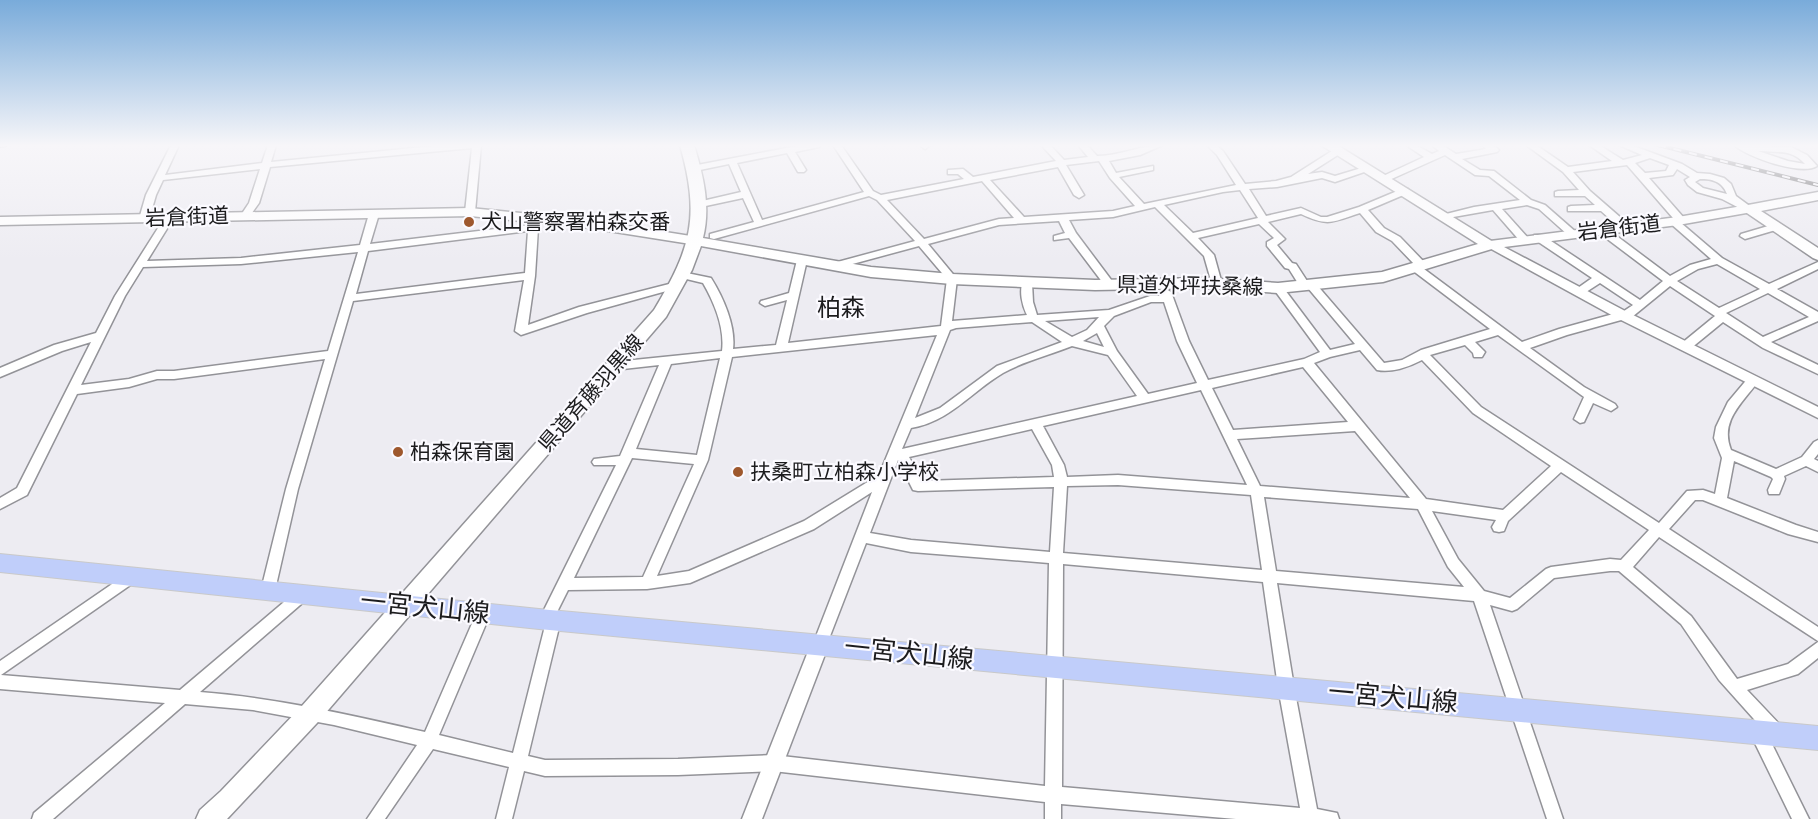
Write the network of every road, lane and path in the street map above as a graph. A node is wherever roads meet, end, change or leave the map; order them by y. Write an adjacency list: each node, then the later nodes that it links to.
1 (157, 183): 41 (street)
2 (260, 183): 38 (street)
3 (472, 183): 36 (street)
4 (698, 183): 28 (main road, 県道斉藤羽黒線)
5 (741, 183): 22 (street)
6 (865, 183): 25 (street)
7 (951, 183): 25 (street)
8 (989, 183): 43 (street)
9 (1072, 183): 24 (street)
10 (1120, 183): 31 (street)
11 (1239, 183): 19 (street)
12 (1272, 183): 19 (street)
13 (1391, 183): 20 (main road)
14 (1504, 183): 27 (street)
15 (1578, 183): 21 (street)
16 (1647, 183): 46 (street)
17 (1692, 183): 35 (street)
18 (1725, 183): 35 (street)
19 (1243, 189): 29 (street); 45 (street)
20 (1405, 191): 33 (street); 39 (main road)
21 (1587, 193): 23 (street); 32 (street)
22 (746, 194): 28 (street); 48 (street)
23 (1558, 194)
24 (1079, 195)
25 (875, 196): 48 (street); 60 (street)
26 (1818, 196): 35 (main road)
27 (1528, 202): 30 (street); 52 (street)
28 (701, 204): 58 (main road, 県道斉藤羽黒線)
29 (1157, 204): 31 (street); 55 (street)
30 (1495, 207): 39 (street); 59 (street)
31 (1142, 208): 40 (street)
32 (1604, 208): 34 (street); 49 (street)
33 (1362, 209): 45 (street); 69 (street)
34 (1571, 209)
35 (1748, 209): 46 (street, 岩倉街道); 50 (main road)
36 (470, 212): 37 (street, 岩倉街道); 47 (street, 岩倉街道)
37 (374, 214): 38 (street, 岩倉街道); 62 (street)
38 (246, 215): 42 (street, 岩倉街道)
39 (1445, 217): 61 (main road)
40 (1063, 218): 43 (street); 53 (street)
41 (144, 219): 42 (street, 岩倉街道); 44 (street, 岩倉街道)
42 (168, 219): 66 (street)
43 (1021, 220): 60 (street)
44 (0, 221)
45 (1264, 221): 55 (street); 78 (street)
46 (1677, 221): 49 (street, 岩倉街道); 65 (street)
47 (533, 222): 58 (street, 岩倉街道); 62 (street); 70 (street)
48 (762, 224): 58 (street)
49 (1624, 226): 51 (street, 岩倉街道)
50 (1775, 226): 54 (street); 63 (main road)
51 (1602, 230): 52 (street, 岩倉街道); 74 (street)
52 (1572, 233): 56 (street, 岩倉街道)
53 (1071, 234): 57 (street); 77 (street)
54 (1745, 236)
55 (1190, 237): 76 (street)
56 (1538, 237): 59 (street, 岩倉街道); 71 (street)
57 (1058, 238)
58 (705, 239): 64 (main road, 県道外坪扶桑線); 73 (main road, 県道斉藤羽黒線)
59 (1524, 239): 61 (street, 岩倉街道)
60 (920, 243): 68 (street); 72 (street)
61 (1490, 245): 69 (main road, 県道外坪扶桑線); 82 (street)
62 (364, 248): 66 (street); 84 (street)
63 (1818, 255)
64 (802, 260): 68 (main road, 県道外坪扶桑線); 83 (street)
65 (1718, 260): 74 (street); 80 (street)
66 (139, 264): 95 (street)
67 (1818, 265): 80 (street)
68 (834, 266): 72 (main road, 県道外坪扶桑線)
69 (1419, 267): 78 (main road, 県道外坪扶桑線); 94 (street)
70 (530, 276): 73 (street); 84 (street)
71 (1599, 278): 82 (street); 86 (street)
72 (952, 279): 75 (main road, 県道外坪扶桑線); 93 (street)
73 (679, 280): 105 (street); 111 (main road, 県道斉藤羽黒線)
74 (1669, 281): 86 (street); 88 (street)
75 (1027, 283): 77 (main road, 県道外坪扶桑線); 91 (street)
76 (1217, 284): 79 (main road, 県道外坪扶桑線); 81 (main road, 県道外坪扶桑線)
77 (1110, 285): 81 (main road, 県道外坪扶桑線)
78 (1308, 286): 79 (main road, 県道外坪扶桑線); 99 (street)
79 (1278, 288): 106 (street)
80 (1769, 289): 88 (street); 90 (street)
81 (1166, 292): 87 (street); 115 (street)
82 (1579, 292): 89 (street)
83 (794, 295): 85 (street); 102 (street)
84 (349, 298): 104 (street)
85 (765, 303)
86 (1641, 304): 89 (street)
87 (1110, 312): 91 (street); 92 (street)
88 (1722, 314): 98 (street); 101 (street)
89 (1622, 315): 100 (street); 101 (street)
90 (1818, 317): 98 (street)
91 (1035, 319): 93 (street); 97 (street)
92 (1099, 326): 97 (street); 103 (street)
93 (946, 327): 102 (street); 123 (street)
94 (1498, 331): 96 (street); 100 (street)
95 (100, 336): 113 (street); 116 (street)
96 (1466, 340): 107 (street); 108 (street)
97 (1070, 341): 103 (street); 123 (street)
98 (1763, 341): 112 (street)
99 (1362, 346): 106 (street); 108 (street)
100 (1521, 346): 117 (street)
101 (1686, 346): 114 (street)
102 (781, 348): 105 (street)
103 (1112, 352): 118 (street)
104 (333, 354): 116 (street); 153 (street)
105 (727, 354): 109 (street); 130 (street)
106 (1326, 354): 110 (street)
107 (1478, 354)
108 (1423, 355): 133 (street)
109 (666, 362): 111 (street); 129 (street)
110 (1306, 362): 115 (street); 124 (street)
111 (614, 366): 156 (main road, 県道斉藤羽黒線)
112 (1818, 370)
113 (0, 373)
114 (1753, 380): 120 (street); 127 (street)
115 (1204, 384): 118 (street); 125 (street)
116 (75, 390): 141 (street)
117 (1590, 396): 119 (street); 121 (street)
118 (1145, 398): 122 (street)
119 (1611, 407)
120 (1818, 413)
121 (1580, 419)
122 (1035, 423): 128 (street); 137 (street)
123 (906, 424): 128 (street)
124 (1357, 426): 125 (street); 142 (street)
125 (1229, 435): 139 (street)
126 (1818, 445): 131 (street)
127 (1727, 453): 135 (street); 140 (street)
128 (898, 454): 136 (street); 137 (street)
129 (626, 457): 130 (street); 132 (street); 152 (street)
130 (702, 460): 151 (street)
131 (1806, 460): 134 (street); 135 (street)
132 (598, 462)
133 (1560, 465): 142 (street); 143 (street)
134 (1818, 467)
135 (1776, 474): 138 (street)
136 (884, 478): 144 (street); 151 (street)
137 (1061, 481): 139 (street); 146 (street)
138 (1774, 490)
139 (1257, 493): 142 (street); 150 (street)
140 (1720, 501): 143 (street); 145 (street)
141 (0, 504)
142 (1422, 504): 155 (street)
143 (1660, 531): 148 (street); 159 (street)
144 (861, 537): 146 (street); 160 (street)
145 (1818, 537)
146 (1056, 559): 150 (street); 162 (street)
147 (0, 563): 149 (main road, 一宮犬山線)
148 (1622, 566): 155 (street); 166 (street)
149 (135, 575): 153 (main road, 一宮犬山線); 163 (street)
150 (1270, 577): 155 (street); 165 (street)
151 (647, 582): 152 (street)
152 (563, 584): 158 (street)
153 (267, 590): 154 (main road, 一宮犬山線)
154 (302, 595): 156 (main road, 一宮犬山線); 167 (street)
155 (1480, 597): 168 (street)
156 (406, 605): 157 (main road, 一宮犬山線); 169 (main road, 県道斉藤羽黒線)
157 (484, 612): 158 (main road, 一宮犬山線); 172 (street)
158 (550, 619): 160 (main road, 一宮犬山線); 173 (street)
159 (1818, 635)
160 (820, 644): 162 (main road, 一宮犬山線); 174 (street)
161 (1818, 649): 166 (street)
162 (1054, 668): 165 (main road, 一宮犬山線); 175 (street)
163 (0, 669)
164 (0, 682): 167 (street)
165 (1286, 687): 168 (main road, 一宮犬山線); 176 (street)
166 (1734, 687): 170 (street)
167 (183, 699): 169 (street); 177 (street)
168 (1518, 709): 170 (main road, 一宮犬山線); 184 (street)
169 (309, 715): 172 (street); 178 (main road, 県道斉藤羽黒線)
170 (1768, 733): 171 (main road, 一宮犬山線); 185 (street)
171 (1818, 738)
172 (429, 741): 173 (street); 179 (street)
173 (517, 761): 174 (street); 180 (street)
174 (773, 763): 175 (street); 181 (street)
175 (1054, 795): 176 (street); 182 (street)
176 (1310, 818): 183 (street)
177 (40, 819)
178 (209, 819)
179 (375, 819)
180 (504, 819)
181 (752, 819)
182 (1053, 819)
183 (1330, 819)
184 (1554, 819)
185 (1801, 819)

